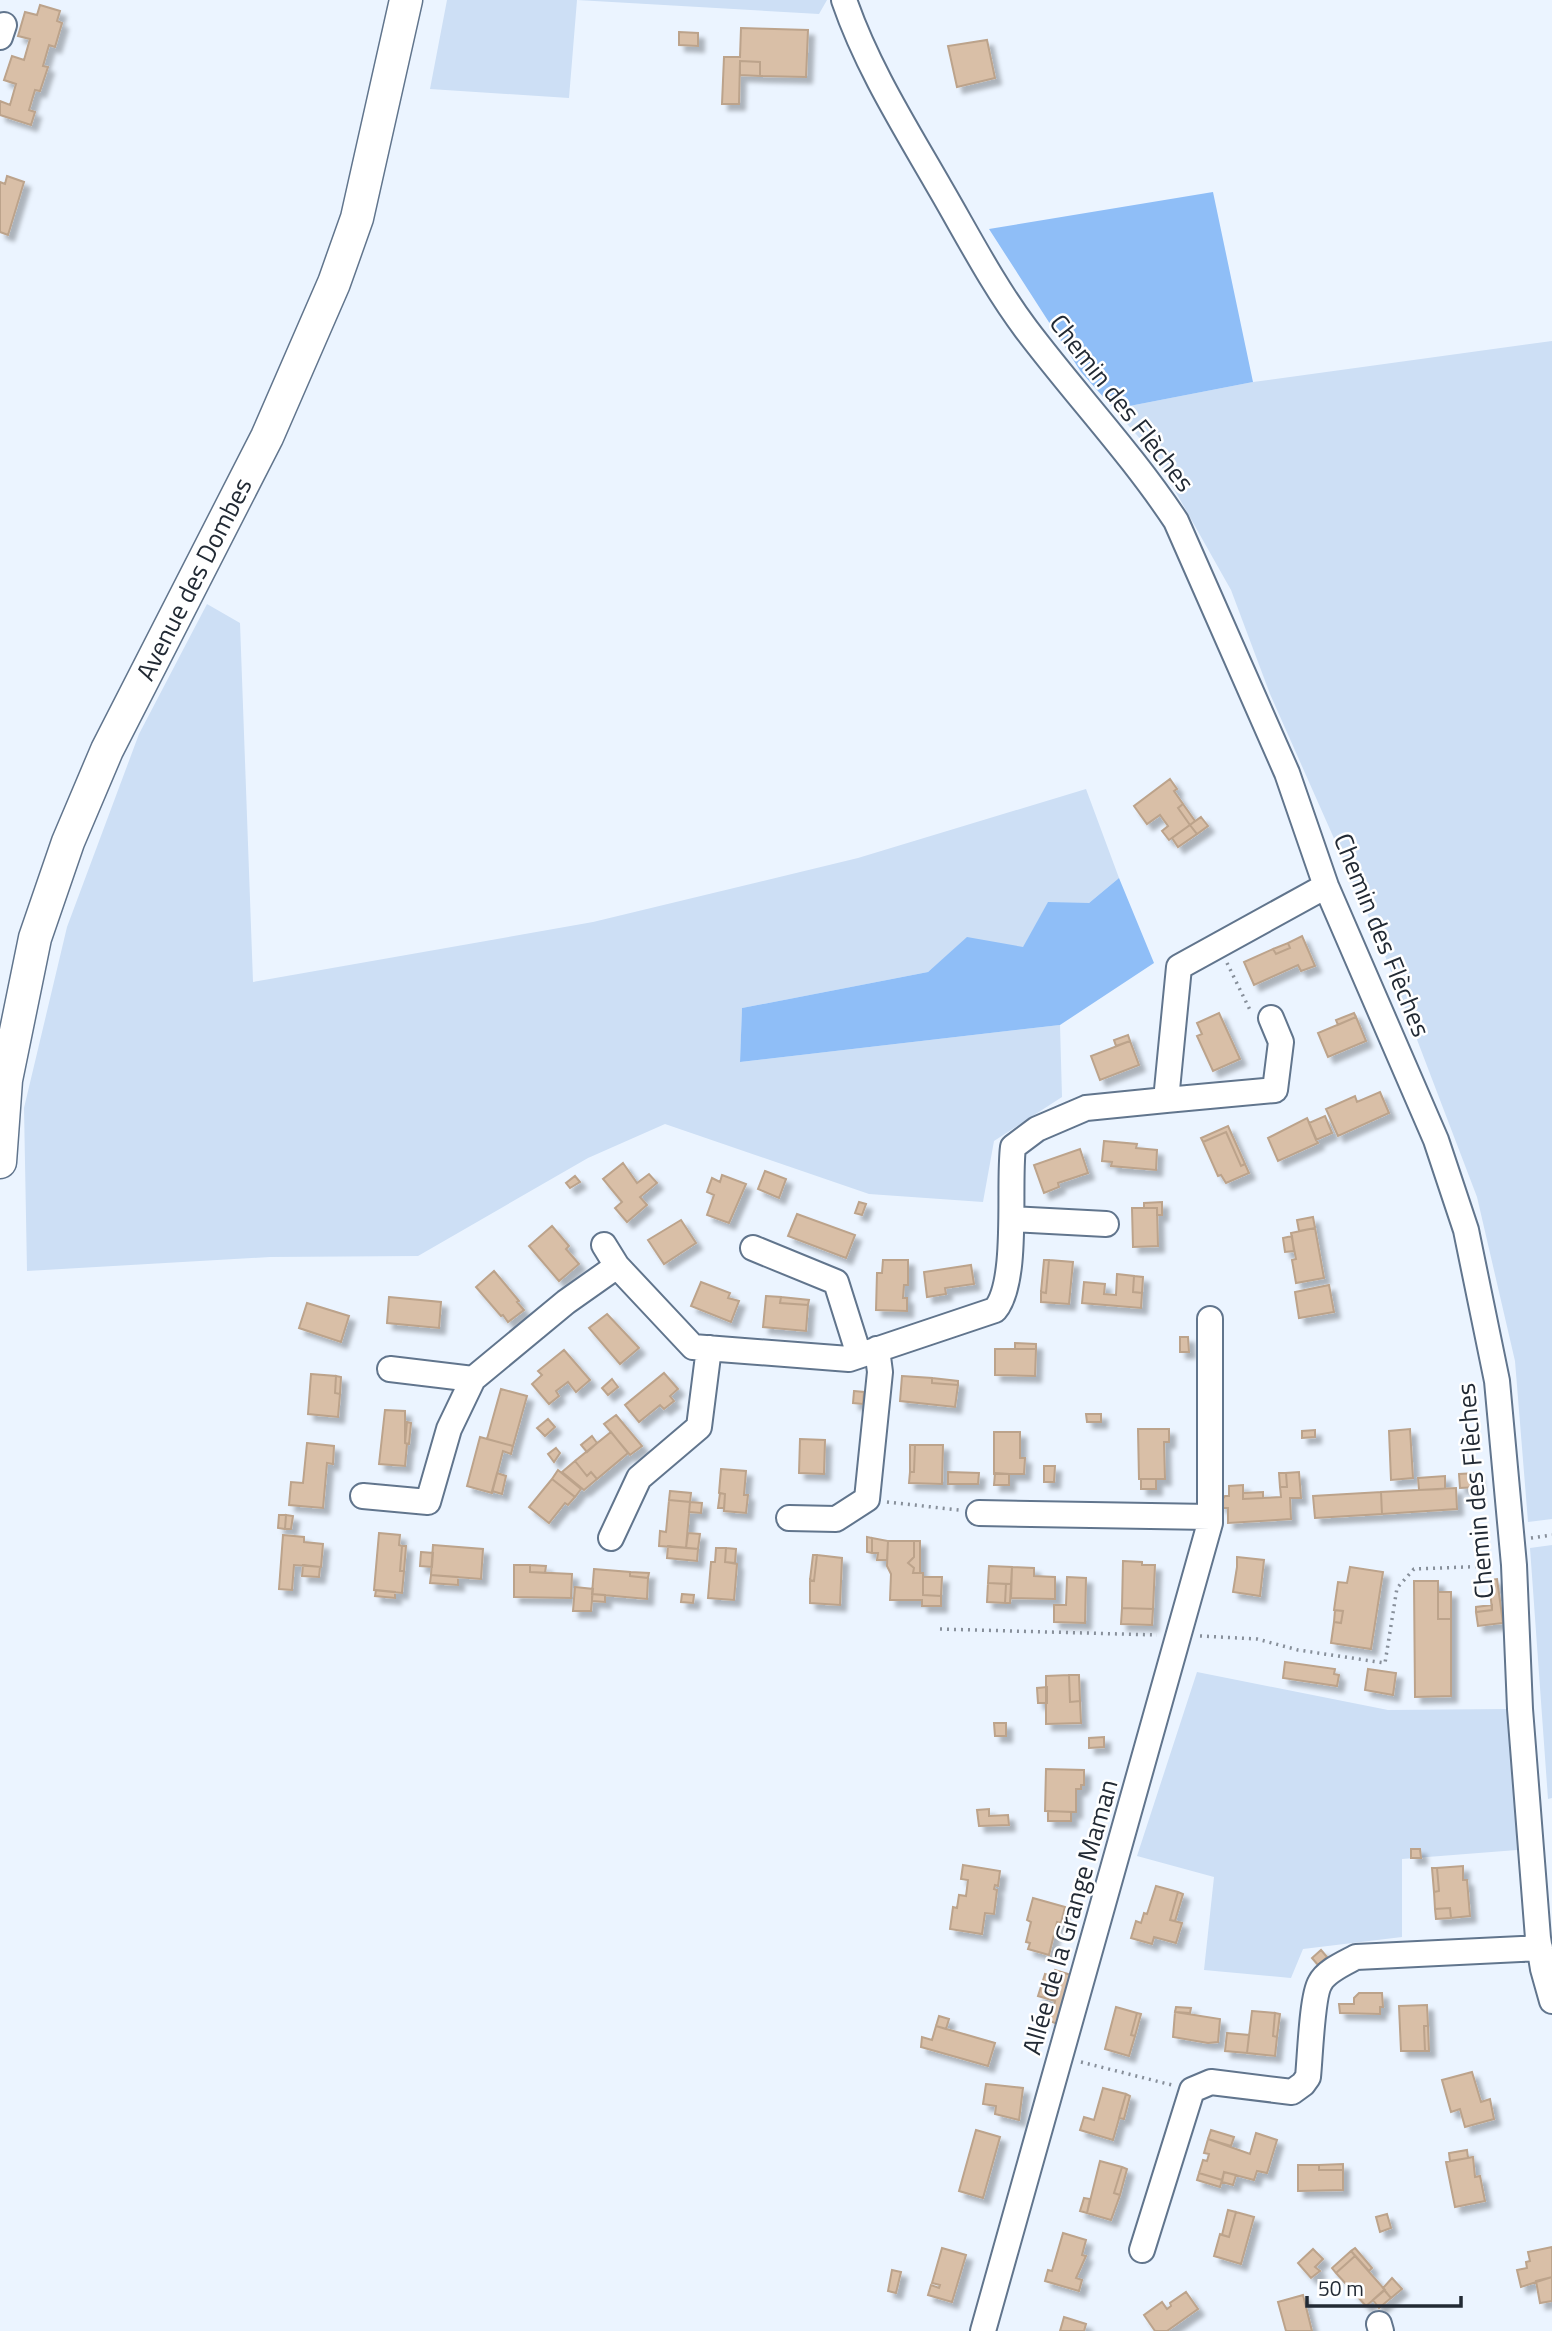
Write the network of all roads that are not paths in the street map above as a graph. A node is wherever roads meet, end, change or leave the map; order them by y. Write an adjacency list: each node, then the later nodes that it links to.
1 (407, 0): 6 (main road, Avenue des Dombes)
2 (844, 0): 3 (street, Chemin des Flèches)
3 (1326, 886): 5 (street); 22 (street, Chemin des Flèches)
4 (1271, 1018): 5 (street)
5 (1166, 1100): 7 (street)
6 (0, 1162)
7 (1013, 1219): 8 (street); 14 (street)
8 (1106, 1224)
9 (604, 1245): 11 (street)
10 (753, 1248): 14 (street)
11 (617, 1266): 13 (street); 16 (street)
12 (1210, 1319): 19 (street, Allée de la Grange Maman)
13 (709, 1348): 14 (street); 21 (street)
14 (868, 1352): 20 (street)
15 (390, 1368): 16 (street)
16 (473, 1379): 17 (street)
17 (363, 1496)
18 (979, 1513): 19 (street)
19 (1210, 1517): 25 (street, Allée de la Grange Maman)
20 (789, 1518)
21 (611, 1538)
22 (1540, 1948): 23 (street, Chemin des Flèches); 24 (street)
23 (1552, 2001)
24 (1142, 2250)
25 (983, 2331)

